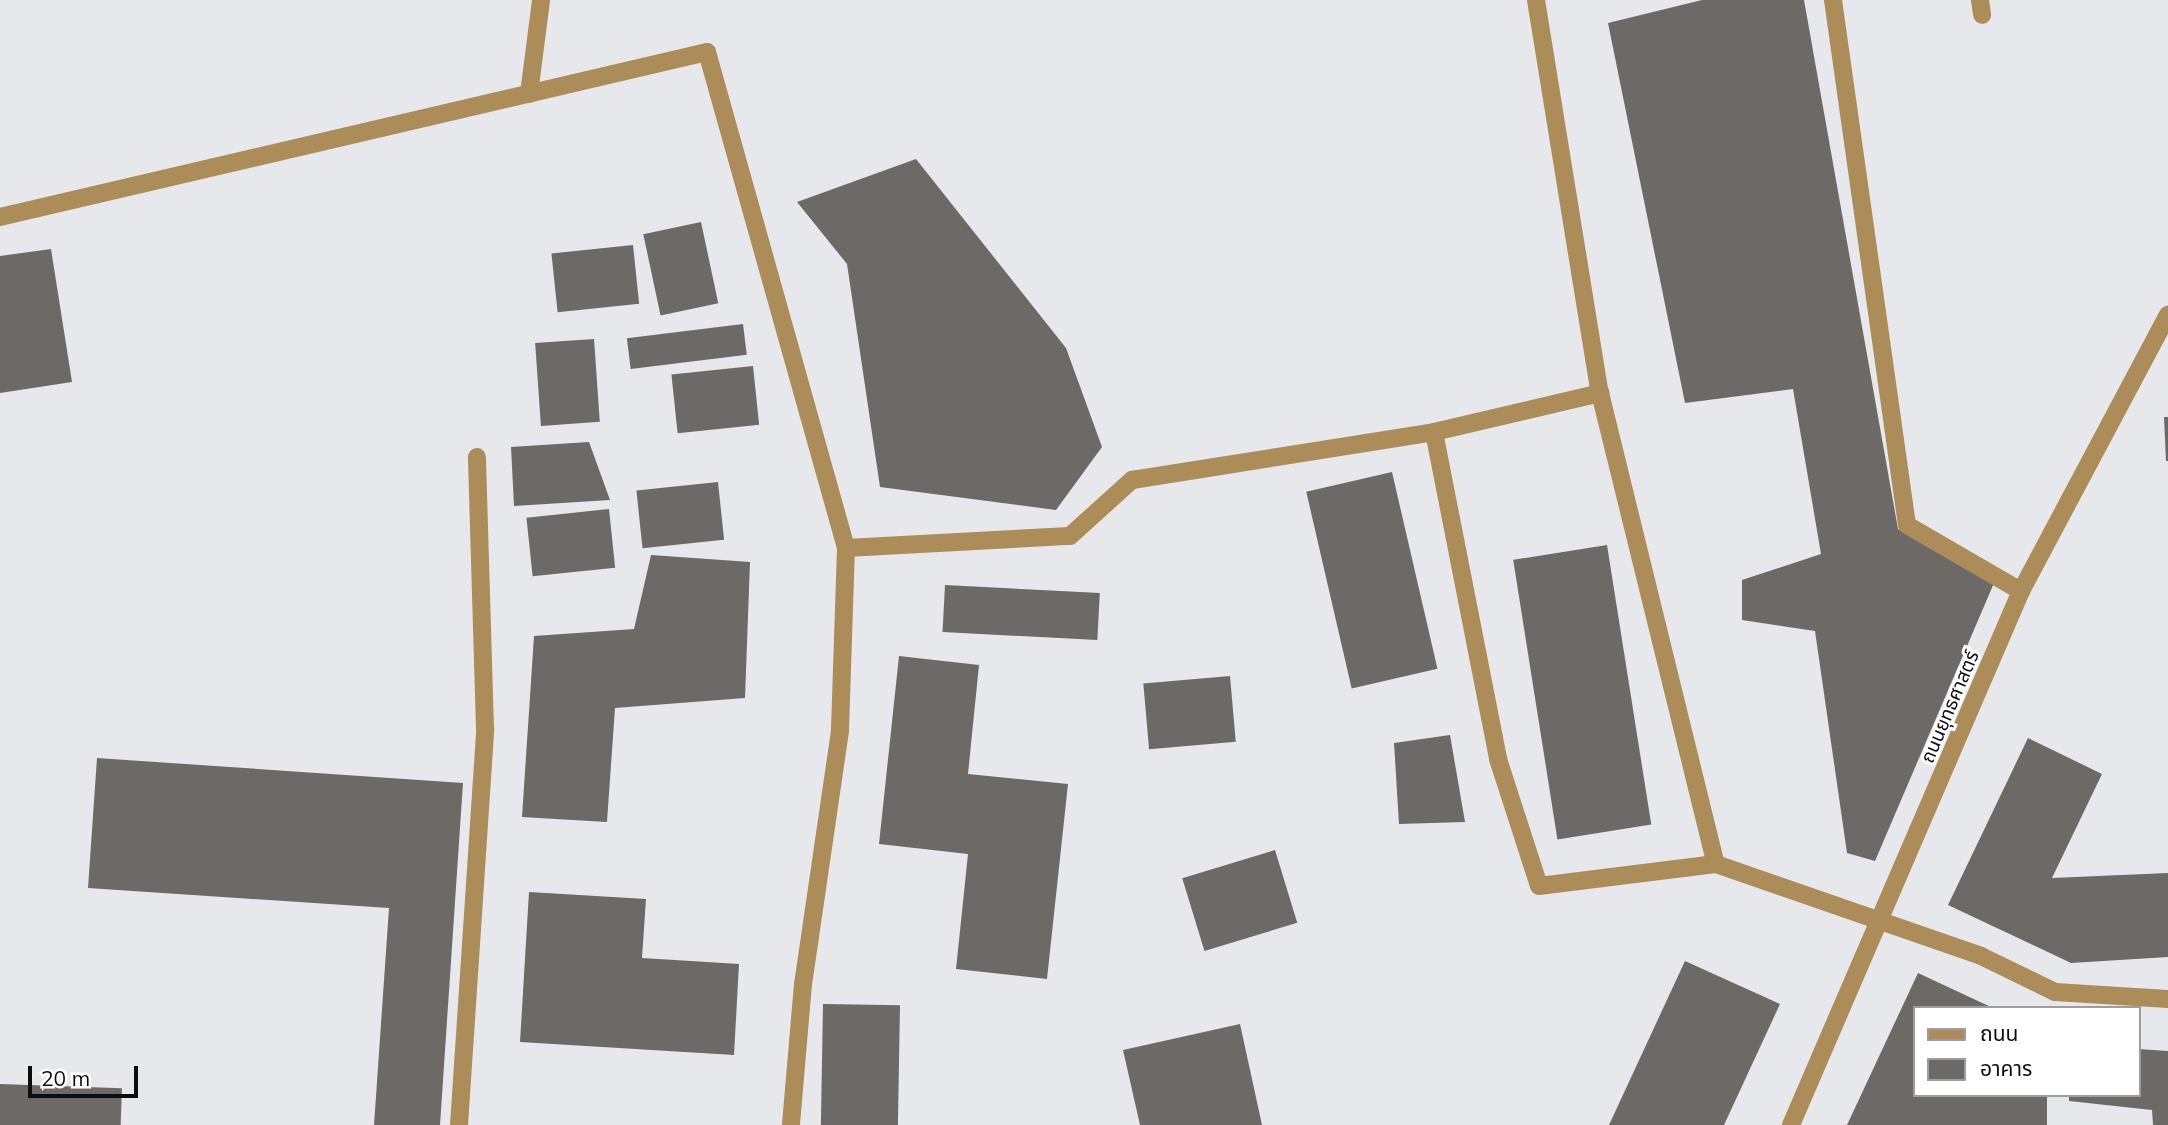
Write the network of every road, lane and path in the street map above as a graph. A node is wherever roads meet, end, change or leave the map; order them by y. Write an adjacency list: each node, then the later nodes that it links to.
1 (541, 0): 4 (street)
2 (1536, 0): 7 (street)
3 (1833, 0): 11 (street)
4 (529, 94): 5 (street); 10 (street)
5 (0, 217)
6 (2168, 315): 11 (street, ถนนยุทธศาสตร์)
7 (1600, 393): 8 (street); 12 (street)
8 (1434, 432): 10 (street); 12 (street)
9 (477, 457): 15 (street)
10 (846, 548): 16 (street)
11 (2021, 591): 13 (street, ถนนยุทธศาสตร์)
12 (1716, 864): 13 (street)
13 (1881, 922): 14 (street); 17 (street, ถนนยุทธศาสตร์)
14 (2168, 999)
15 (458, 1125)
16 (791, 1125)
17 (1791, 1125)

